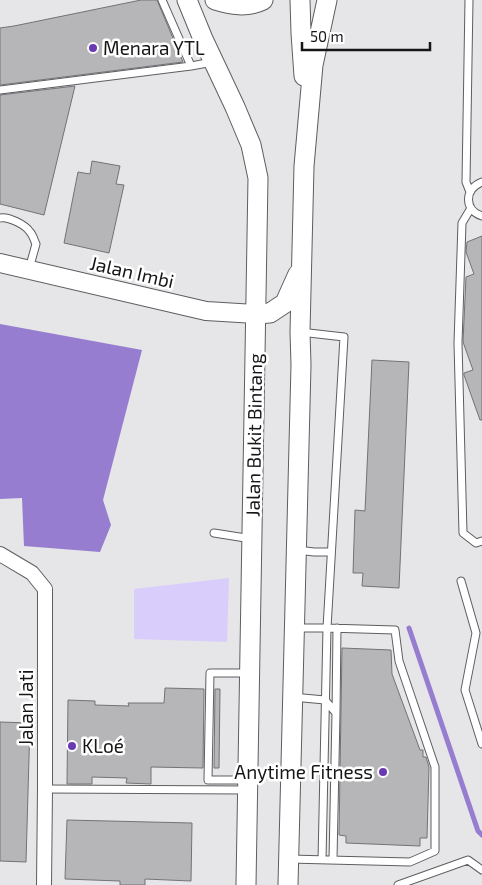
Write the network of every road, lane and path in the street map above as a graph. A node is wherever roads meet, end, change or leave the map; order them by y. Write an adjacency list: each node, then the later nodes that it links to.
1 (162, 0): 9 (lane)
2 (187, 0): 8 (main road, Jalan Bukit Bintang)
3 (215, 0): 4 (main road)
4 (263, 0)
5 (300, 0): 11 (main road)
6 (327, 0): 11 (main road)
7 (468, 0): 13 (lane)
8 (214, 62): 9 (lane); 20 (main road, Jalan Bukit Bintang)
9 (191, 66): 10 (lane)
10 (0, 90)
11 (308, 118): 18 (main road)
12 (482, 182): 13 (lane)
13 (470, 192): 14 (lane)
14 (471, 208): 15 (lane); 24 (lane)
15 (482, 216)
16 (0, 218): 19 (lane)
17 (0, 263): 19 (street, Jalan Imbi)
18 (301, 266): 20 (main road); 21 (main road)
19 (28, 270): 20 (street, Jalan Imbi)
20 (256, 314): 23 (main road, Jalan Bukit Bintang)
21 (300, 332): 25 (main road); 26 (lane)
22 (214, 533): 23 (lane)
23 (252, 539): 32 (main road, Jalan Bukit Bintang)
24 (482, 541)
25 (295, 550): 26 (lane); 29 (main road)
26 (331, 552): 30 (lane)
27 (0, 554): 38 (street, Jalan Jati)
28 (461, 581): 36 (lane)
29 (294, 628): 30 (lane); 33 (main road)
30 (327, 628): 31 (lane); 34 (lane)
31 (337, 628): 35 (lane); 41 (lane)
32 (250, 673): 37 (main road, Jalan Bukit Bintang); 37 (lane)
33 (292, 697): 34 (lane); 39 (main road)
34 (325, 700): 35 (lane); 40 (lane)
35 (336, 713): 41 (lane)
36 (482, 744)
37 (248, 785): 38 (lane); 44 (main road, Jalan Bukit Bintang)
38 (45, 789): 43 (street, Jalan Jati)
39 (289, 859): 40 (lane); 45 (main road)
40 (322, 860): 41 (lane)
41 (333, 860)
42 (482, 870): 46 (lane)
43 (44, 885)
44 (246, 885)
45 (288, 885)
46 (398, 885)

